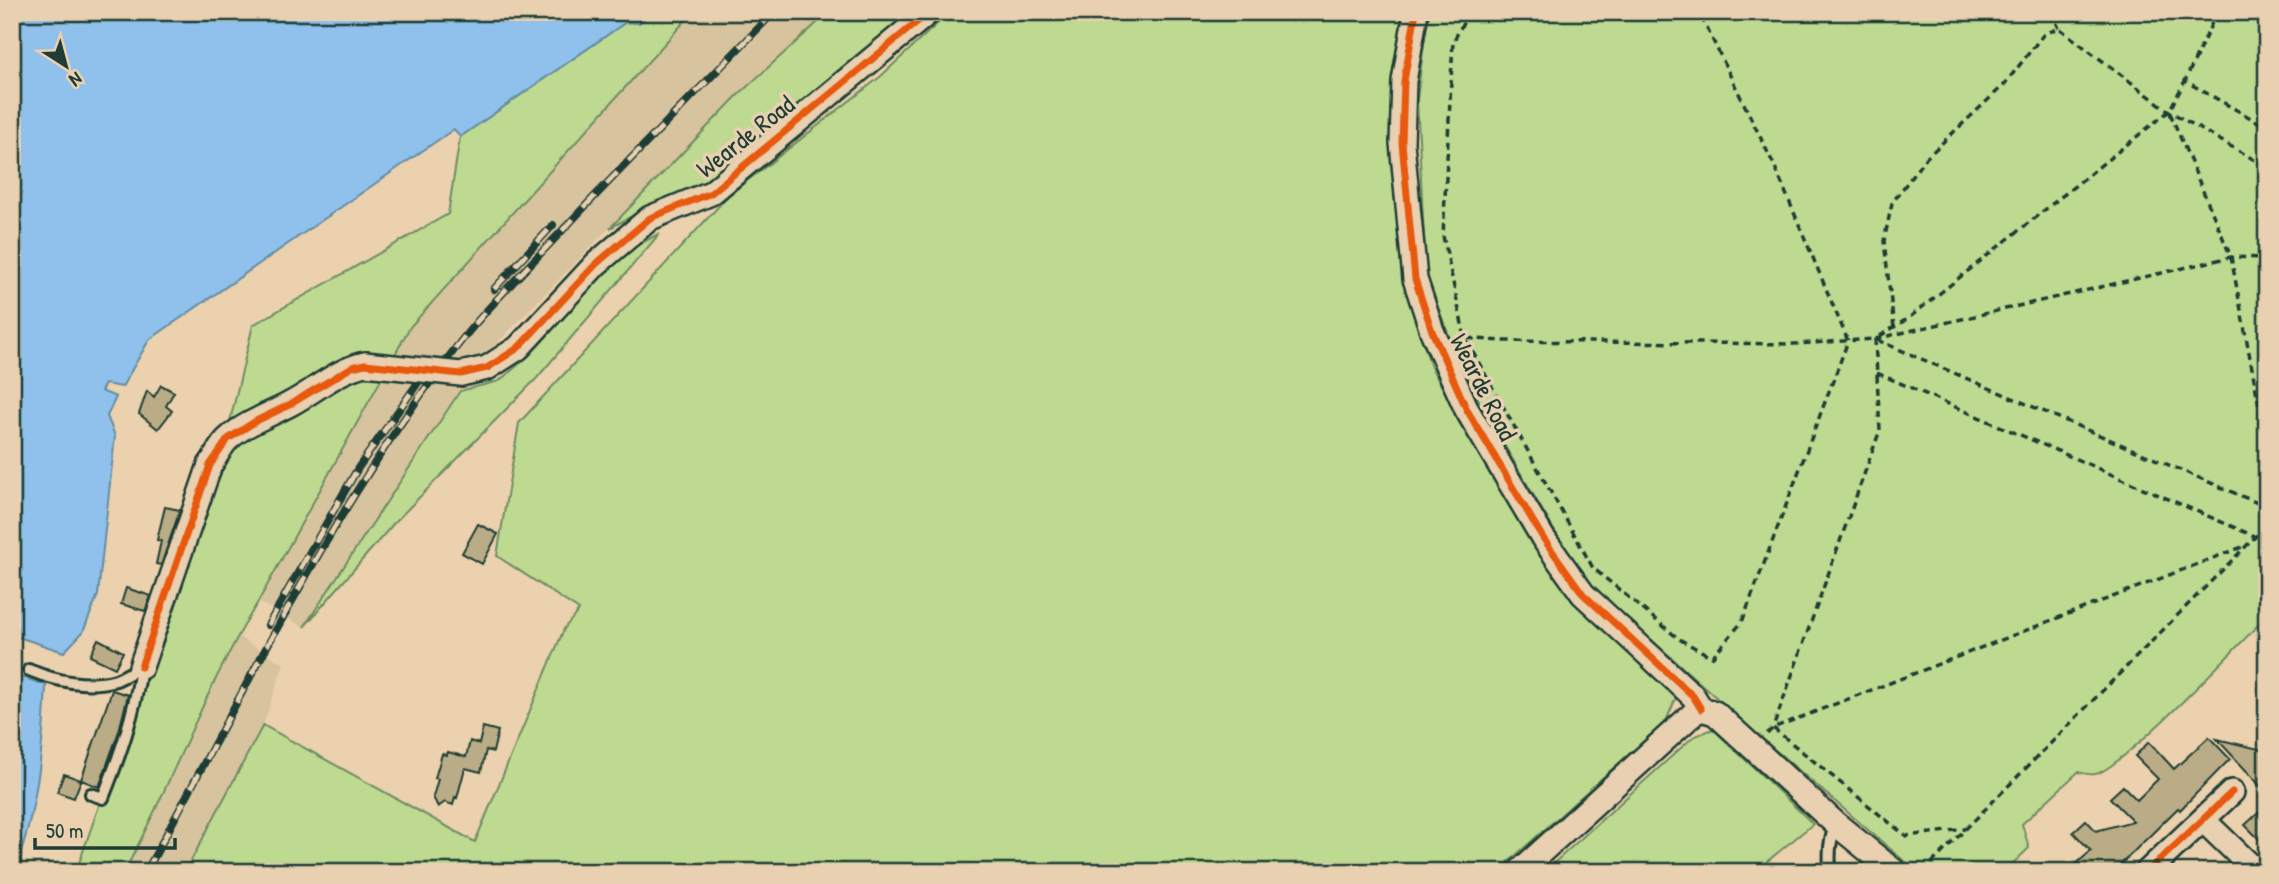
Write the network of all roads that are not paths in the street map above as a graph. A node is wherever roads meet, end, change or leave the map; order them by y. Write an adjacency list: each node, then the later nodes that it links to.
1 (929, 12): 3 (street, Wearde Road, bridge)
2 (1416, 12): 5 (street, Wearde Road)
3 (141, 667): 4 (lane); 7 (lane)
4 (29, 670)
5 (1701, 709): 9 (street, Wearde Road); 10 (street)
6 (2232, 792): 8 (street)
7 (91, 794)
8 (2203, 820): 13 (street); 14 (street)
9 (1836, 824): 11 (lane); 12 (street, Wearde Road)
10 (1519, 872)
11 (1830, 872)
12 (1895, 872)
13 (2147, 872)
14 (2257, 872)

